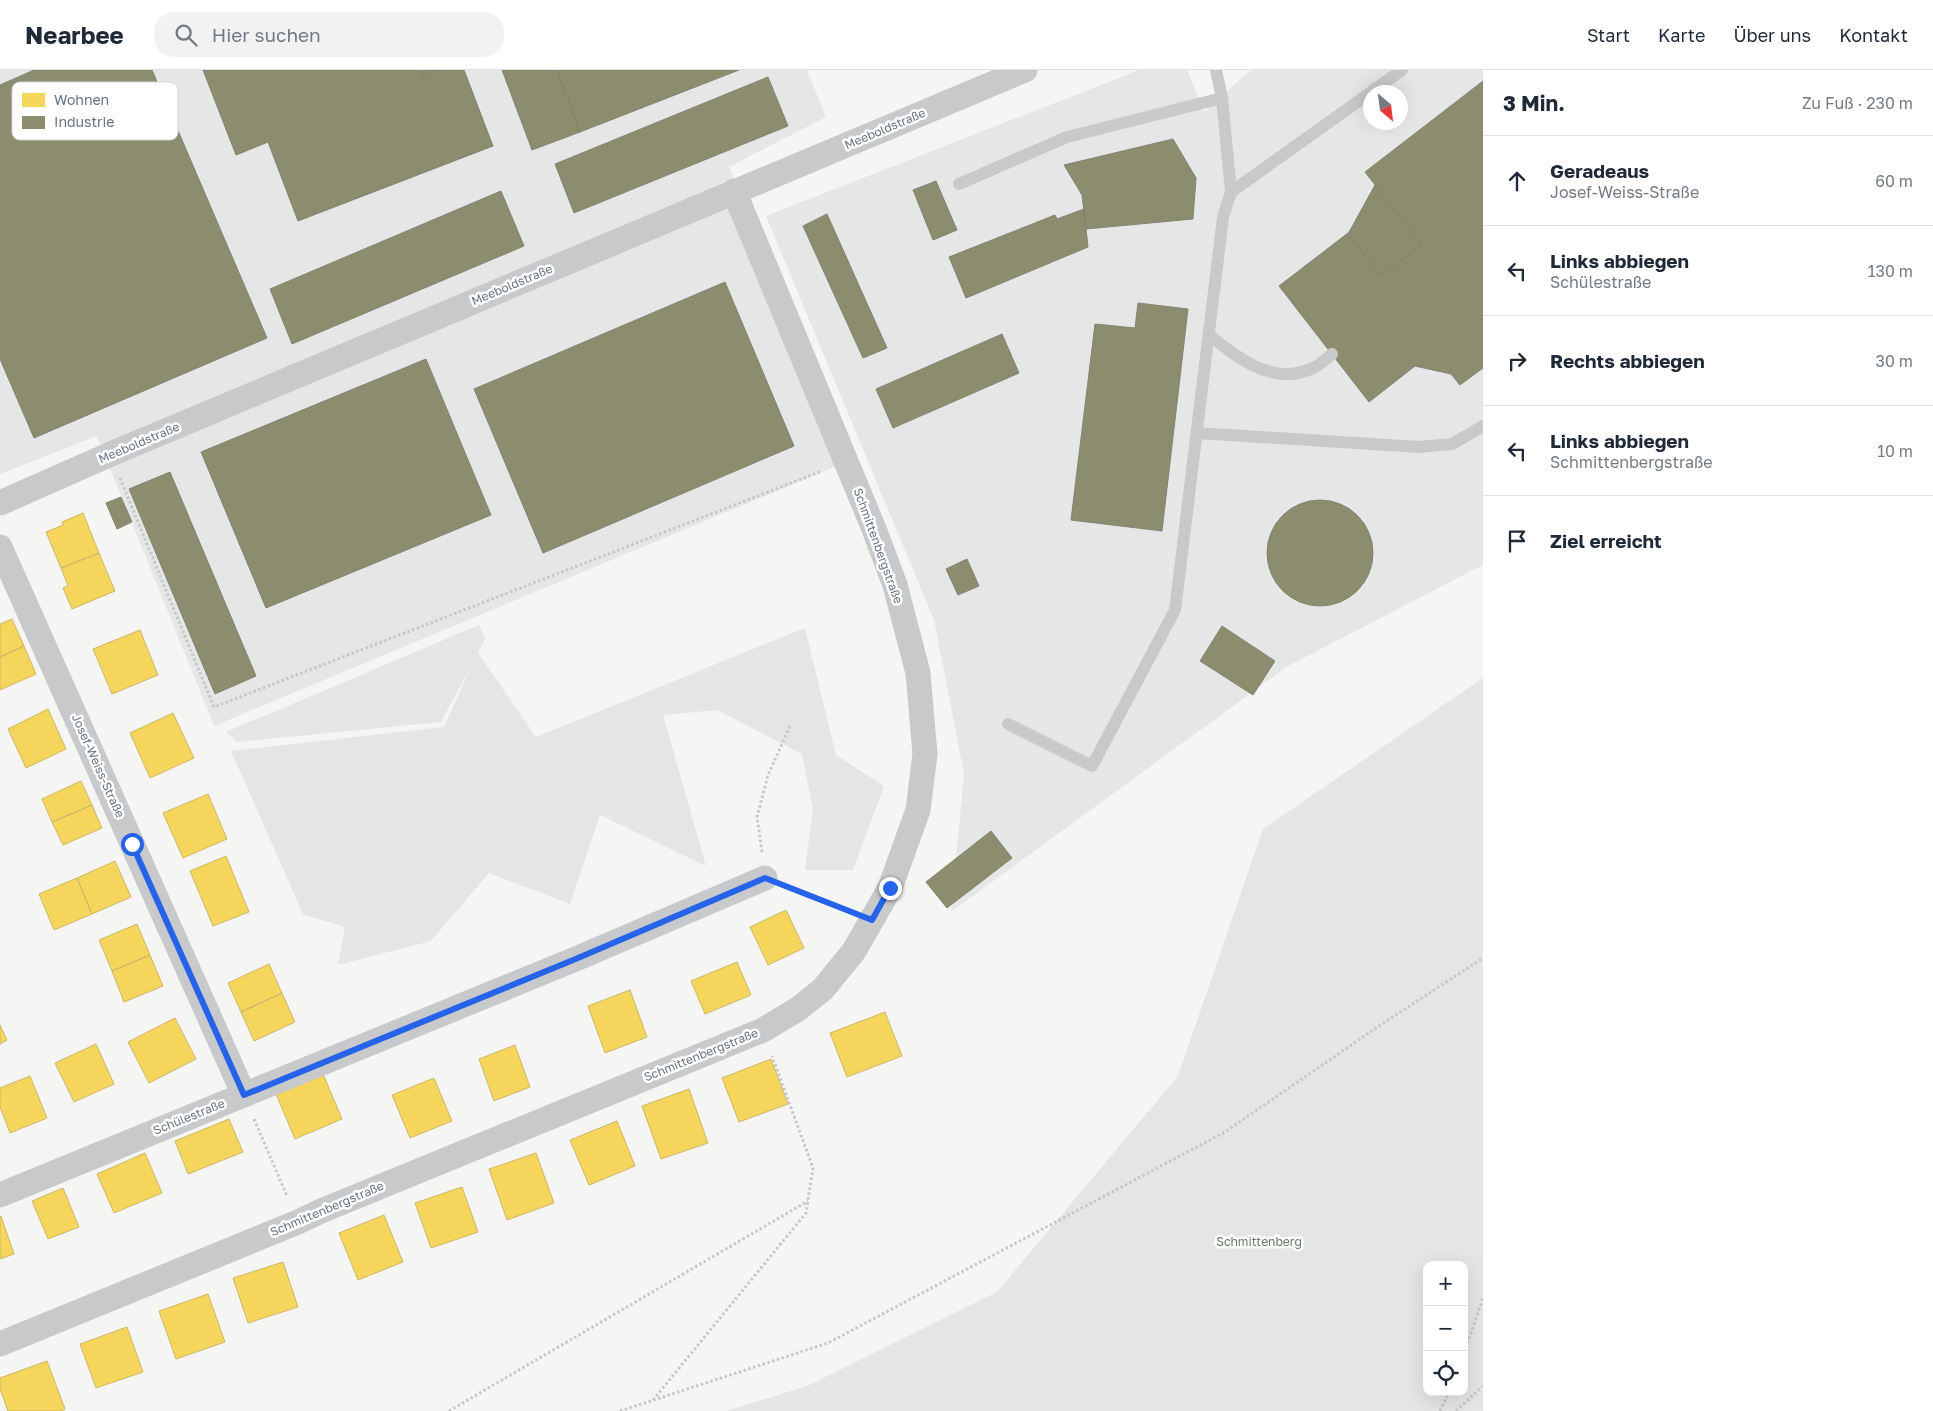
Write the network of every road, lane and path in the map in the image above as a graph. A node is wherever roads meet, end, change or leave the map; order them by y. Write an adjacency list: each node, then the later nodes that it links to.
1 (1024, 70): 8 (street, Meeboldstraße)
2 (1216, 70): 5 (lane)
3 (1402, 70): 4 (lane)
4 (1382, 85)
5 (1222, 98): 7 (lane); 9 (lane)
6 (1363, 99): 9 (lane)
7 (959, 184)
8 (734, 191): 14 (street, Meeboldstraße); 15 (street, Schmittenbergstraße)
9 (1231, 192): 10 (lane)
10 (1209, 335): 11 (lane); 13 (lane)
11 (1332, 354)
12 (1483, 426): 13 (lane)
13 (1197, 433): 18 (lane)
14 (110, 455): 15 (path); 16 (street, Meeboldstraße)
15 (846, 462): 21 (street, Schmittenbergstraße)
16 (0, 503)
17 (0, 547): 24 (street, Josef-Weiss-Straße)
18 (1008, 724)
19 (790, 726): 20 (path)
20 (765, 878): 21 (path); 24 (street, Schülestraße)
21 (872, 920): 23 (street, Schmittenbergstraße)
22 (1483, 958): 33 (path)
23 (763, 1030): 26 (path); 27 (street, Schmittenbergstraße)
24 (244, 1095): 25 (street, Schülestraße); 27 (path)
25 (0, 1195)
26 (808, 1201): 33 (path); 34 (path)
27 (298, 1222): 29 (street, Schmittenbergstraße)
28 (1483, 1298): 30 (path)
29 (0, 1344)
30 (1465, 1351)
31 (1483, 1386): 37 (path)
32 (1447, 1396): 36 (path)
33 (653, 1400): 35 (path)
34 (449, 1411)
35 (620, 1411)
36 (1440, 1411)
37 (1456, 1411)

